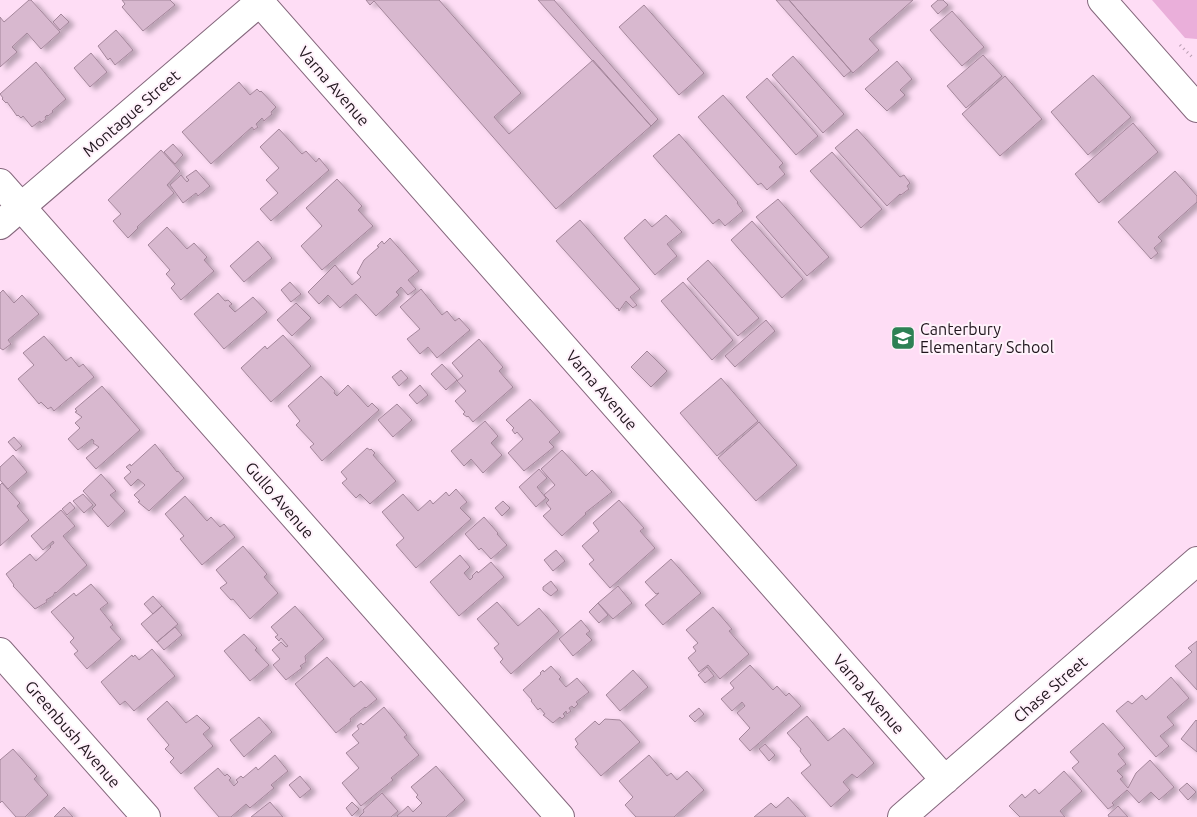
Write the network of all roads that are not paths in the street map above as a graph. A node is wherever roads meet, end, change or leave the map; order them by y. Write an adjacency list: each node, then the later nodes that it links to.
1 (1102, 0): 3 (street)
2 (260, 1): 5 (street, Montague Street); 9 (street, Varna Avenue)
3 (1194, 99)
4 (0, 183): 5 (street, Gullo Avenue)
5 (21, 207): 6 (street, Montague Street); 11 (street, Gullo Avenue)
6 (0, 225)
7 (1197, 561): 9 (street, Chase Street)
8 (0, 652): 10 (street, Greenbush Avenue)
9 (945, 780): 12 (street, Chase Street)
10 (146, 817)
11 (560, 817)
12 (902, 817)

